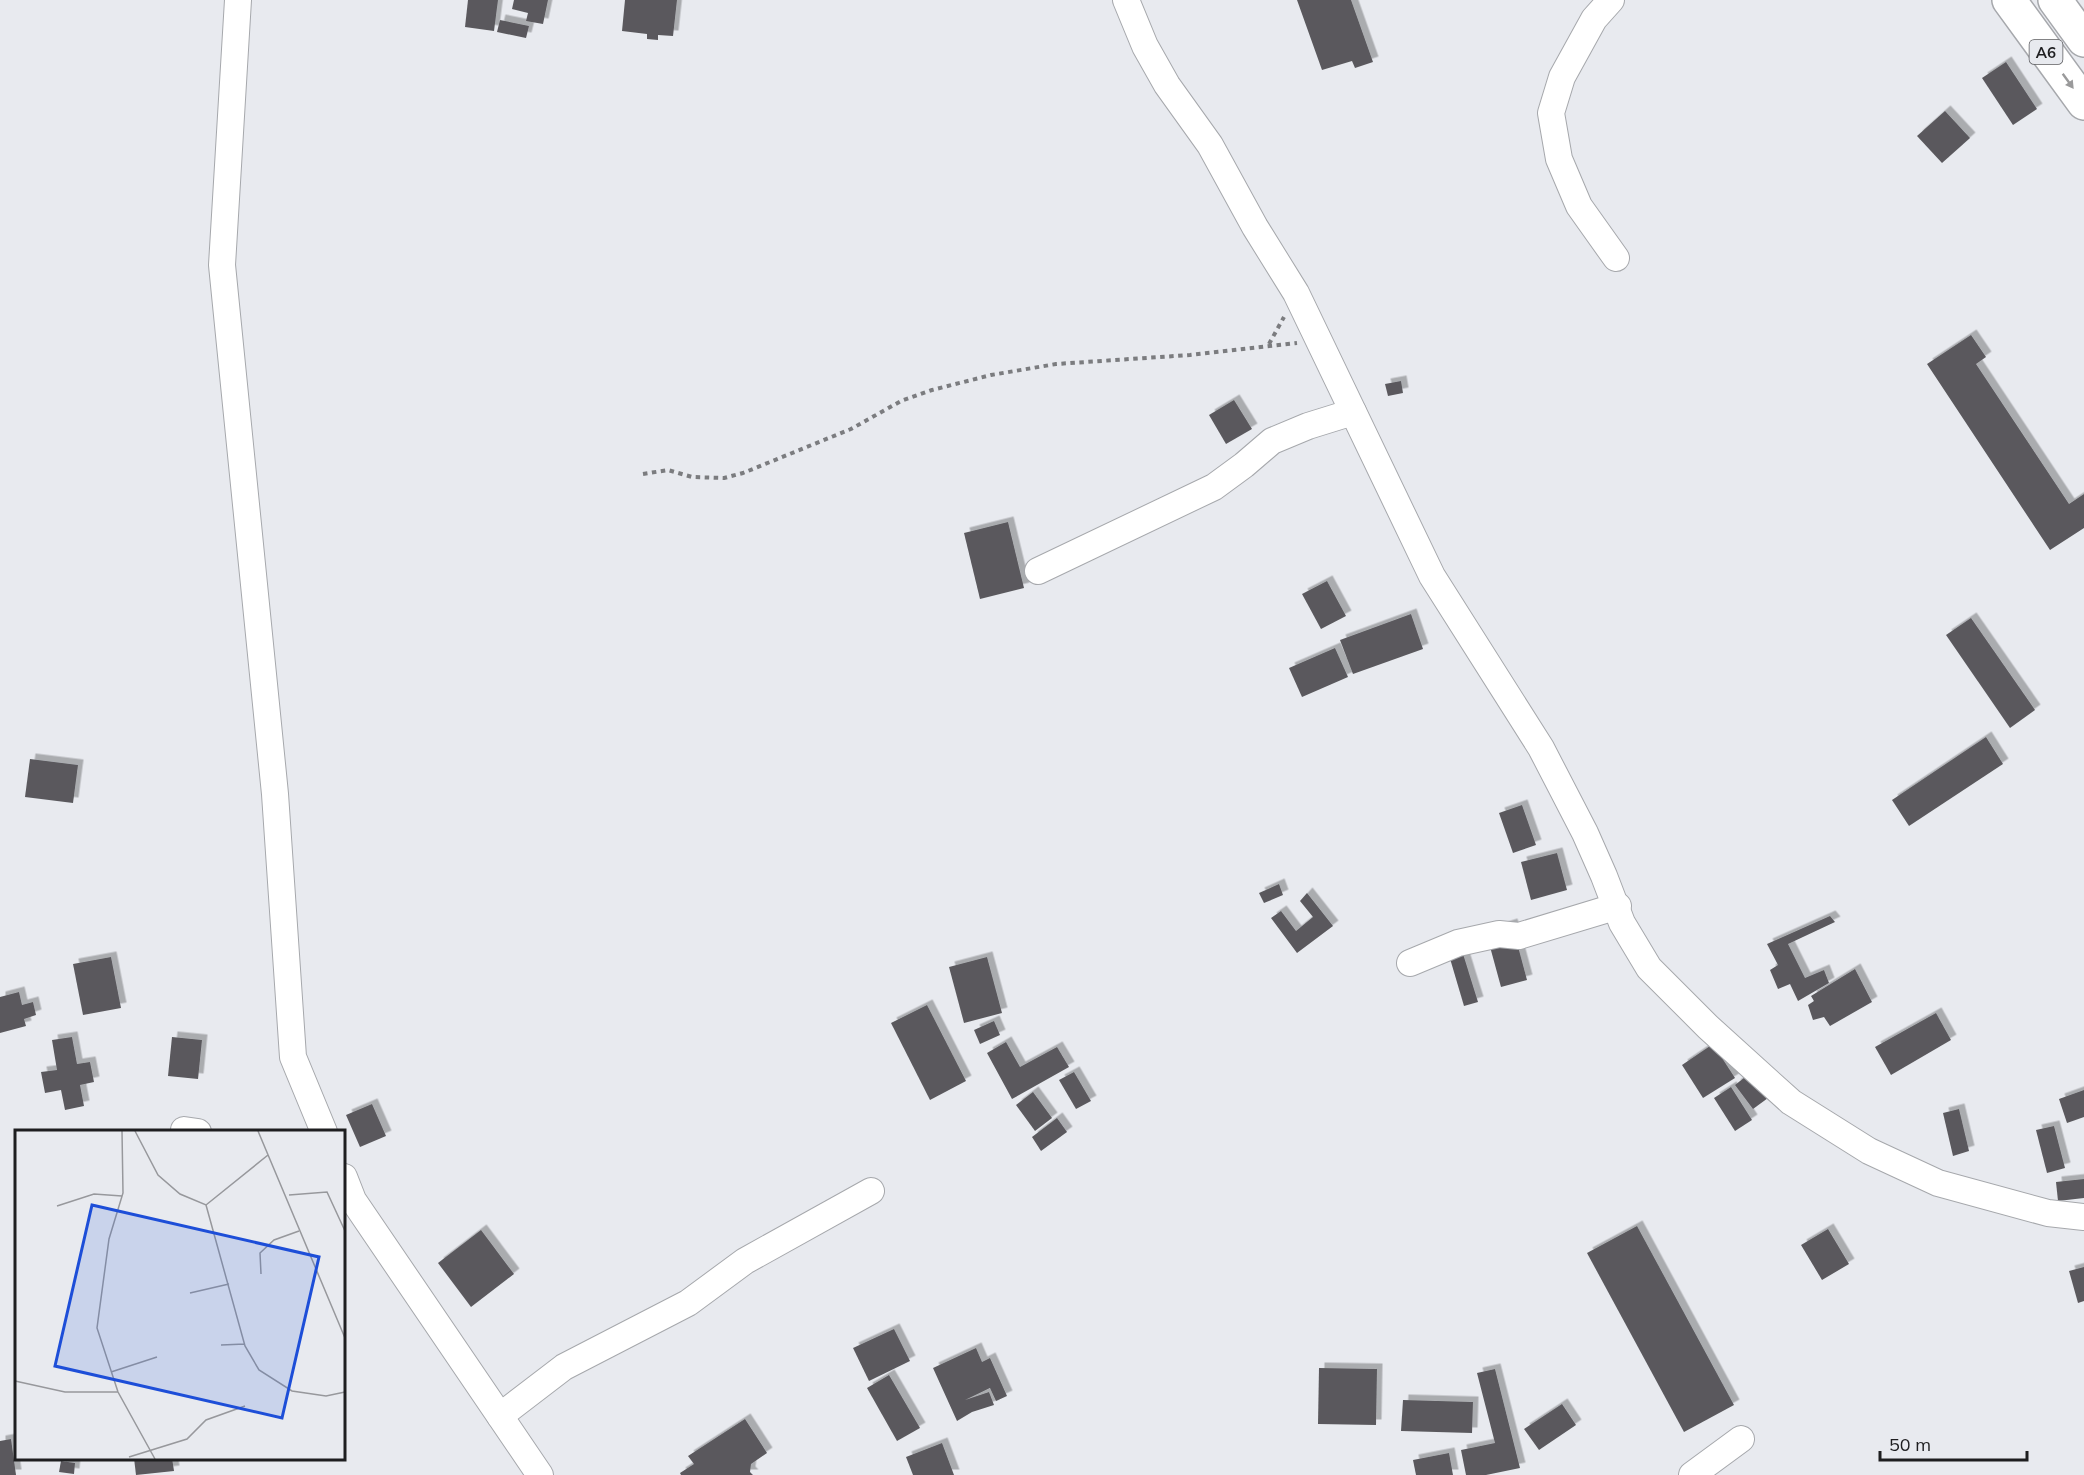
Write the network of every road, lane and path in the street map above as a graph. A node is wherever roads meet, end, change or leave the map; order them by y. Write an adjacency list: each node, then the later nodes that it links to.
1 (238, 0): 15 (street)
2 (1126, 0): 9 (street)
3 (1611, 0): 8 (street)
4 (2008, 0): 7 (highway, A6, one-way to 7)
5 (2055, 0): 6 (highway, A6)
6 (2084, 40)
7 (2084, 103)
8 (1616, 258)
9 (1319, 343): 10 (street); 11 (path)
10 (1353, 412): 12 (street); 13 (street)
11 (643, 474)
12 (1038, 571)
13 (1617, 906): 14 (street); 18 (street)
14 (1410, 963)
15 (324, 1130)
16 (345, 1180): 19 (street)
17 (871, 1191): 19 (street)
18 (2084, 1217)
19 (500, 1416): 21 (street)
20 (1741, 1439): 22 (street)
21 (540, 1475)
22 (1692, 1475)

